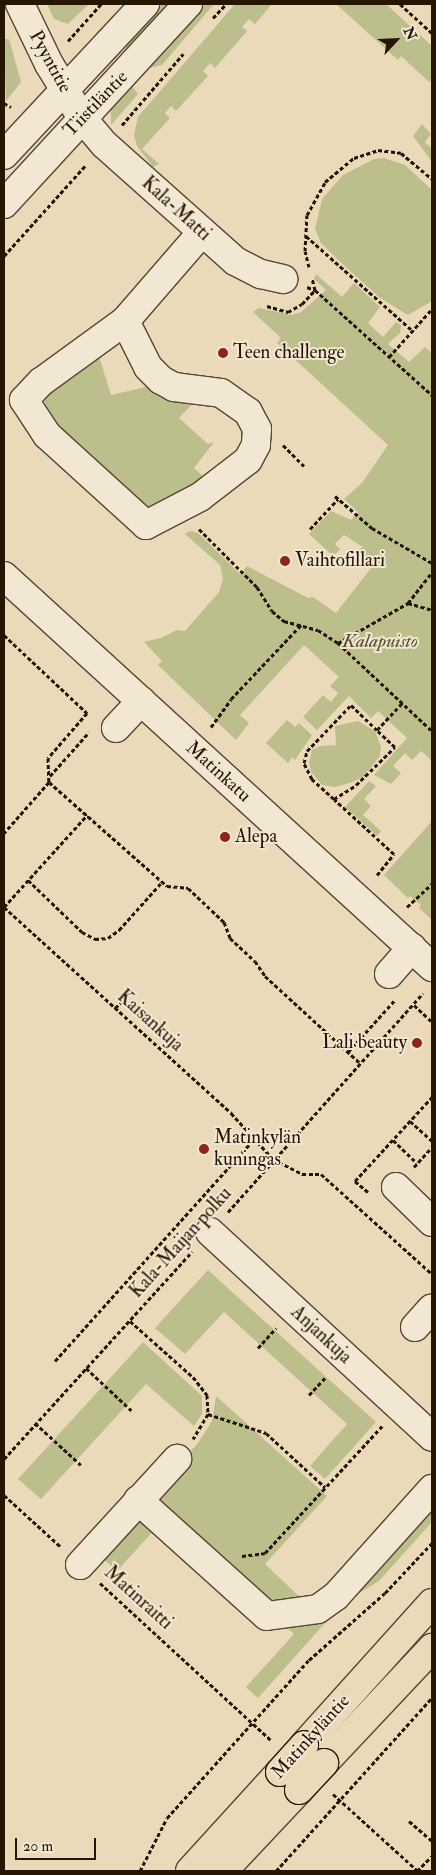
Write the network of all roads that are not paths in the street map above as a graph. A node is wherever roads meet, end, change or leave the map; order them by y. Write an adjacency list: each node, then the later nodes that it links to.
1 (20, 4): 4 (street, Pyyntitie)
2 (144, 4): 4 (street, Tiistiläntie)
3 (188, 4): 5 (street, Tiistiläntie)
4 (65, 90): 5 (street, Pyyntitie); 6 (street, Tiistiläntie)
5 (82, 118): 7 (street, Tiistiläntie); 8 (street, Kala-Matti)
6 (4, 155)
7 (4, 204)
8 (202, 232): 9 (street, Kala-Matti); 10 (street)
9 (283, 279)
10 (125, 321): 10 (street)
11 (4, 576): 12 (street, Matinkatu)
12 (141, 701): 13 (street); 14 (street, Matinkatu)
13 (116, 728)
14 (412, 948): 15 (street, Matinkatu); 16 (street)
15 (432, 967)
16 (394, 985)
17 (396, 1186): 18 (street)
18 (432, 1222)
19 (210, 1232): 20 (street, Anjankuja)
20 (432, 1437)
21 (177, 1459): 23 (street)
22 (432, 1489): 23 (street)
23 (138, 1500): 24 (street)
24 (80, 1565)
25 (432, 1603): 26 (main road, Matinkyläntie)
26 (410, 1628): 27 (street); 28 (main road, Matinkyläntie, bridge)
27 (432, 1648): 28 (main road, Matinkyläntie, bridge)
28 (289, 1781): 29 (main road, Matinkyläntie); 30 (main road, Matinkyläntie)
29 (190, 1871)
30 (223, 1871)

